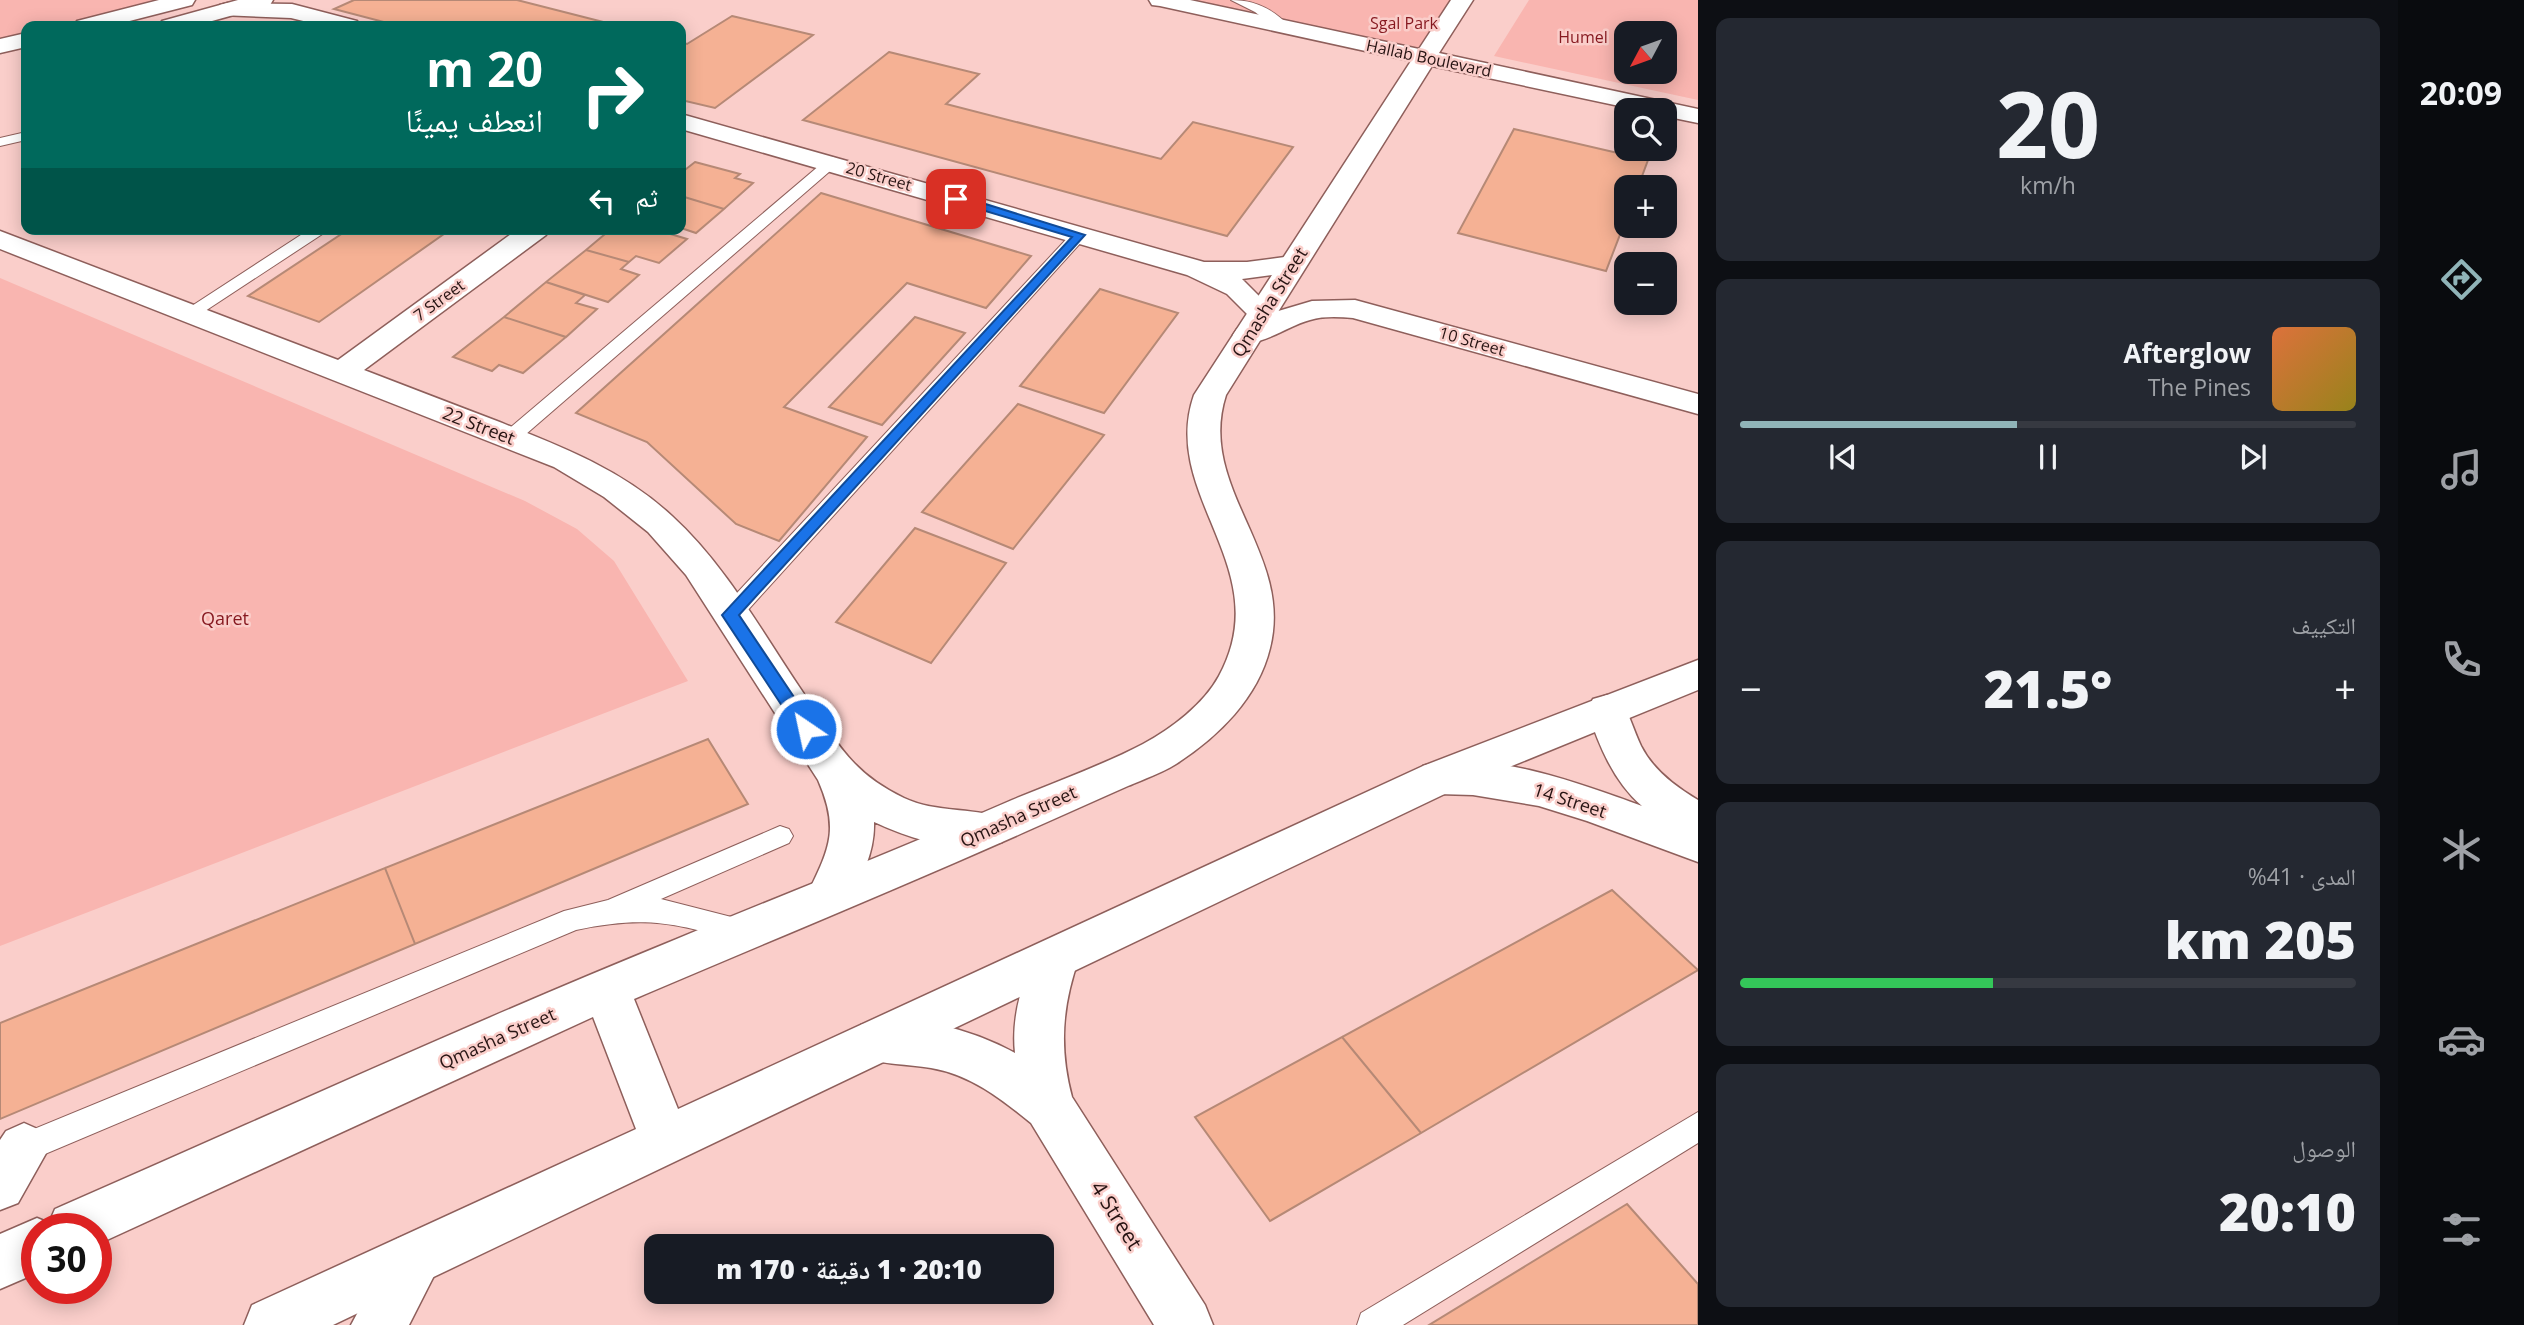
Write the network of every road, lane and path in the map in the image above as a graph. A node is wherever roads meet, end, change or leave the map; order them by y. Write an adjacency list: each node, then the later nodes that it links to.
1 (184, 0): 8 (street)
2 (262, 0): 7 (street)
3 (1160, 0): 11 (street, Hallab Boulevard)
4 (1237, 0): 11 (lane)
5 (1462, 0): 14 (street, Qmasha Street)
6 (309, 8): 7 (street); 10 (street)
7 (228, 10): 8 (street)
8 (166, 11): 9 (street)
9 (112, 21)
10 (338, 21)
11 (1282, 26): 14 (street, Hallab Boulevard)
12 (21, 41): 13 (street)
13 (0, 46)
14 (1428, 57): 17 (street, Hallab Boulevard); 26 (street, Qmasha Street)
15 (21, 64): 16 (street)
16 (0, 69)
17 (1698, 116)
18 (686, 123): 21 (street, 20 Street)
19 (21, 137): 20 (lane)
20 (0, 142)
21 (832, 162): 24 (street, 20 Street); 32 (lane)
22 (313, 235): 28 (lane)
23 (529, 235): 30 (street, 7 Street)
24 (1079, 235): 27 (street, 20 Street); 33 (lane)
25 (0, 239): 28 (street, 22 Street)
26 (1292, 265): 27 (street, 20 Street); 29 (street, Qmasha Street)
27 (1197, 269): 29 (street, 20 Street)
28 (190, 313): 30 (street, 22 Street)
29 (1254, 324): 31 (street, 10 Street); 39 (street, Qmasha Street)
30 (342, 371): 32 (street, 22 Street)
31 (1698, 404)
32 (511, 437): 33 (street, 22 Street)
33 (730, 615): 36 (street, 22 Street)
34 (1698, 674): 35 (street)
35 (1607, 710): 37 (street); 38 (street)
36 (836, 774): 39 (street, 22 Street); 42 (street, 22 Street)
37 (1438, 778): 41 (street, 14 Street); 45 (street)
38 (1698, 821)
39 (987, 830): 42 (street, Qmasha Street)
40 (780, 836): 43 (lane)
41 (1698, 844)
42 (829, 895): 44 (street, Qmasha Street)
43 (608, 911): 44 (lane); 51 (lane)
44 (746, 931): 46 (street, Qmasha Street)
45 (1056, 958): 47 (street); 48 (street, 4 Street)
46 (606, 989): 50 (street); 52 (street, Qmasha Street)
47 (878, 1041): 48 (street, 4 Street); 50 (street)
48 (1049, 1106): 58 (street, 4 Street)
49 (1698, 1126): 59 (lane)
50 (666, 1141): 54 (street)
51 (8, 1163)
52 (107, 1213)
53 (21, 1252): 55 (street)
54 (416, 1258): 56 (street); 57 (street)
55 (0, 1262)
56 (272, 1325)
57 (379, 1325)
58 (1185, 1325)
59 (1373, 1325)

